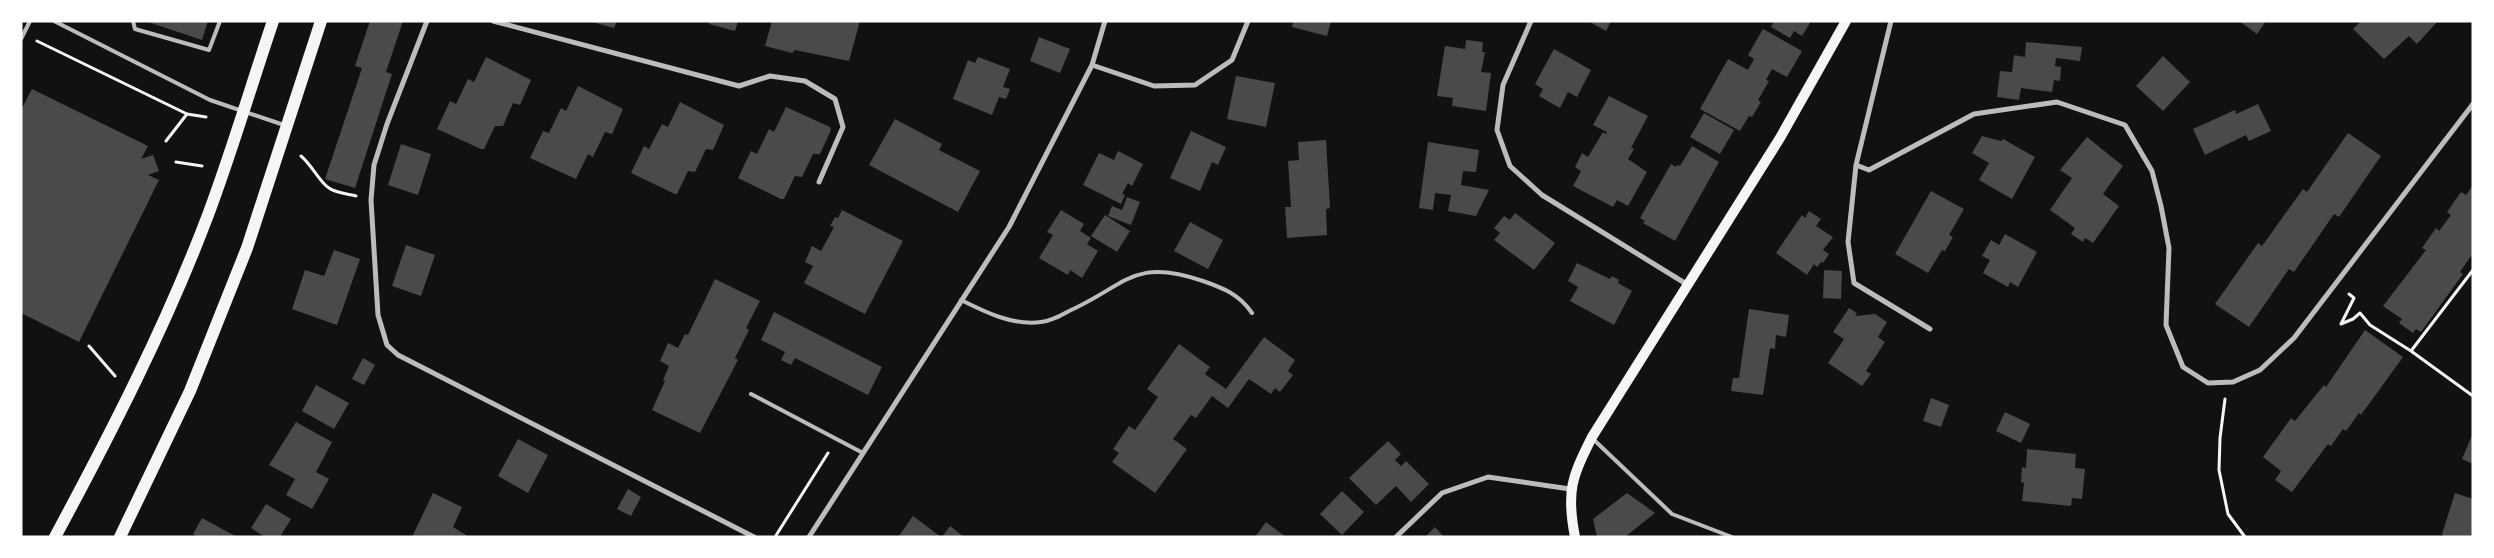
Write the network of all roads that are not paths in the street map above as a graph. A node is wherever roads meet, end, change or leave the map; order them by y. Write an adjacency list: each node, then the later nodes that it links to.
1 (30, 21): 14 (lane)
2 (54, 21): 17 (lane)
3 (133, 21): 4 (lane)
4 (220, 21)
5 (274, 21): 17 (main road)
6 (321, 21): 18 (main road)
7 (427, 21): 31 (street)
8 (493, 21): 20 (street)
9 (1105, 21): 15 (street)
10 (1248, 21): 15 (street)
11 (1531, 21): 21 (street)
12 (1846, 21): 21 (main road)
13 (1891, 21): 19 (street)
14 (21, 39)
15 (1092, 65): 22 (street)
16 (2473, 104): 19 (street)
17 (244, 112): 18 (lane); 29 (main road)
18 (287, 126): 30 (main road)
19 (1856, 165): 24 (street)
20 (818, 182)
21 (1688, 285): 26 (main road)
22 (961, 300): 23 (lane); 27 (street)
23 (1252, 313)
24 (1930, 328)
25 (751, 394): 27 (lane)
26 (1592, 437): 28 (main road); 35 (lane)
27 (863, 453): 32 (street)
28 (1570, 489): 33 (street); 34 (main road)
29 (55, 537)
30 (120, 537)
31 (754, 537)
32 (809, 537)
33 (1396, 537)
34 (1575, 537)
35 (1732, 537)

